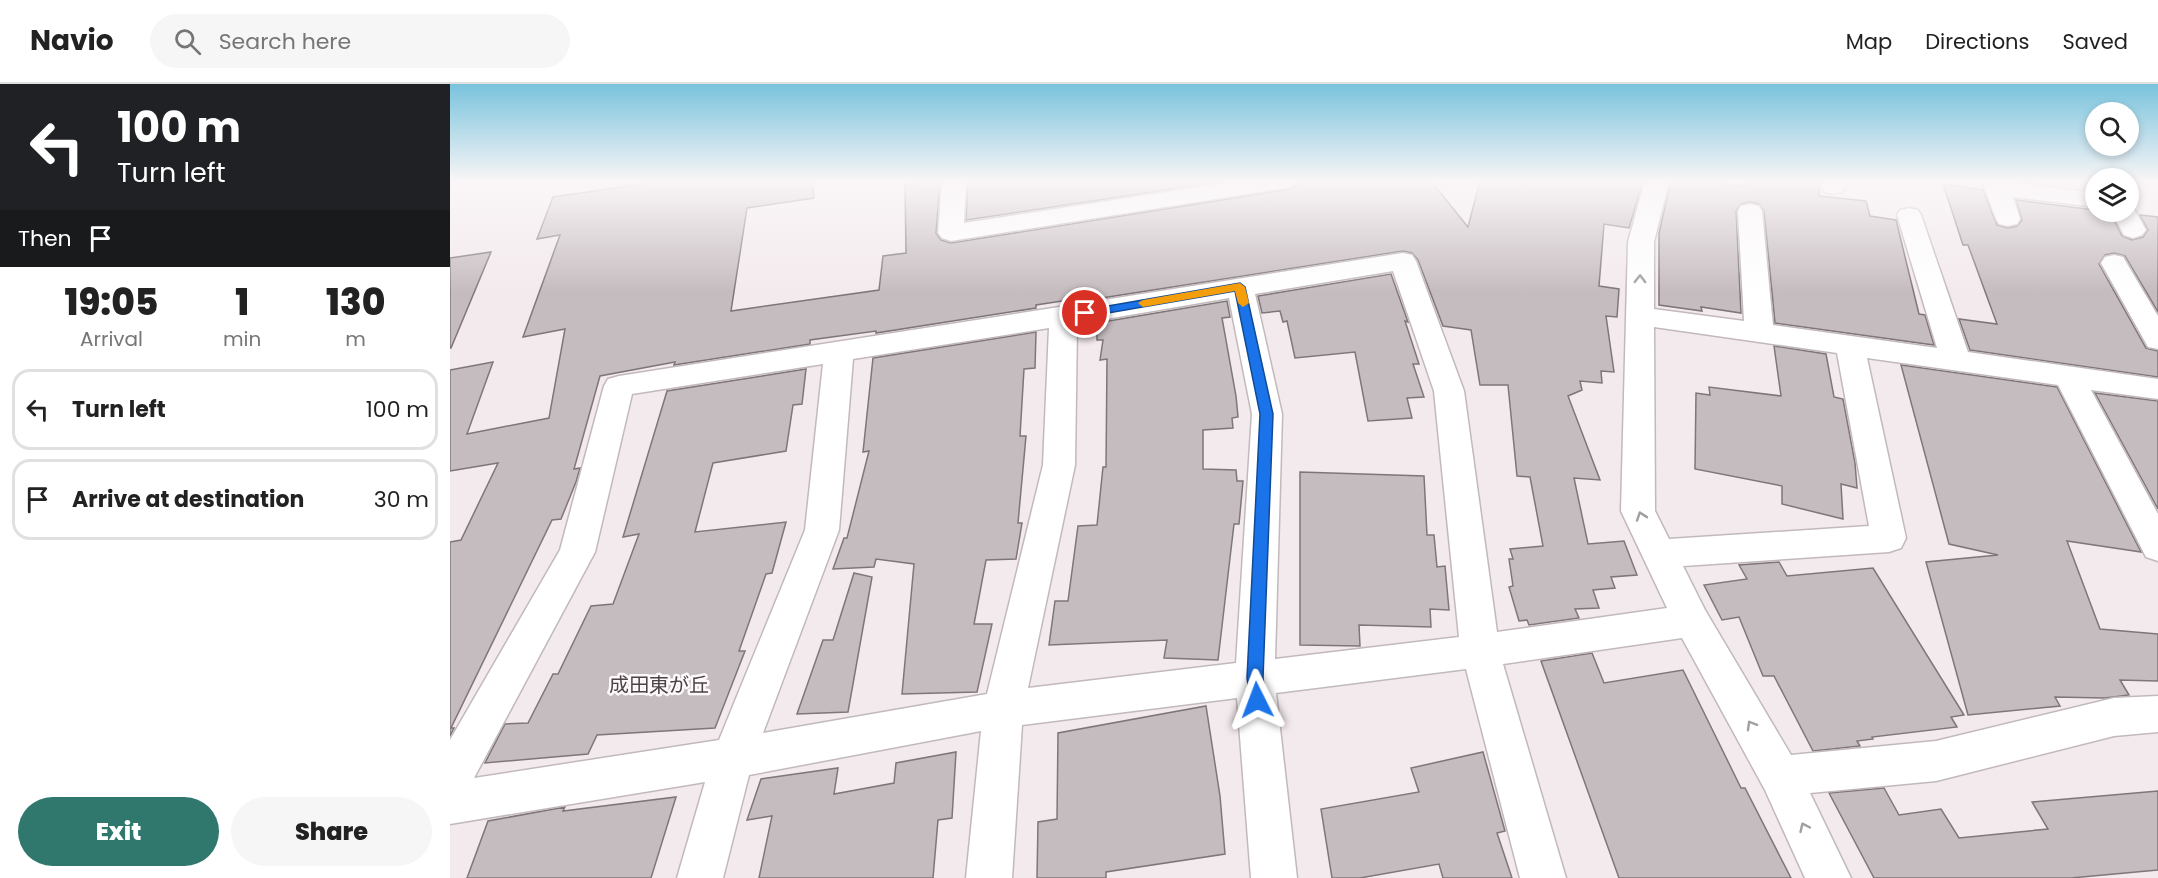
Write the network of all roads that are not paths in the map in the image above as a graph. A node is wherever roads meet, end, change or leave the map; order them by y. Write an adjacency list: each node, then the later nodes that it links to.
1 (952, 218): 2 (street)
2 (1047, 218)
3 (1647, 218): 8 (street, one-way to 3)
4 (1751, 218): 10 (street)
5 (1910, 218): 14 (street)
6 (2114, 262): 11 (street)
7 (1240, 287): 9 (street); 20 (street); 21 (street)
8 (1640, 316): 10 (street); 18 (street, one-way to 8)
9 (1063, 317): 13 (street); 22 (street)
10 (1759, 333): 12 (street)
11 (2158, 340)
12 (1850, 346): 14 (street); 18 (street)
13 (838, 351): 24 (street); 26 (street)
14 (1956, 361): 15 (street)
15 (2069, 377): 16 (street); 17 (street)
16 (2158, 389)
17 (2158, 547)
18 (1659, 554): 19 (street)
19 (1692, 621): 20 (street); 25 (street, one-way to 19)
20 (1480, 651): 21 (street); 31 (street)
21 (1255, 678): 22 (street); 30 (street)
22 (1002, 709): 24 (street); 29 (street)
23 (2158, 714): 25 (street)
24 (733, 758): 27 (street); 28 (street)
25 (1780, 776): 32 (street, one-way to 25)
26 (450, 780)
27 (450, 802)
28 (700, 878)
29 (989, 878)
30 (1274, 878)
31 (1543, 878)
32 (1828, 878)

